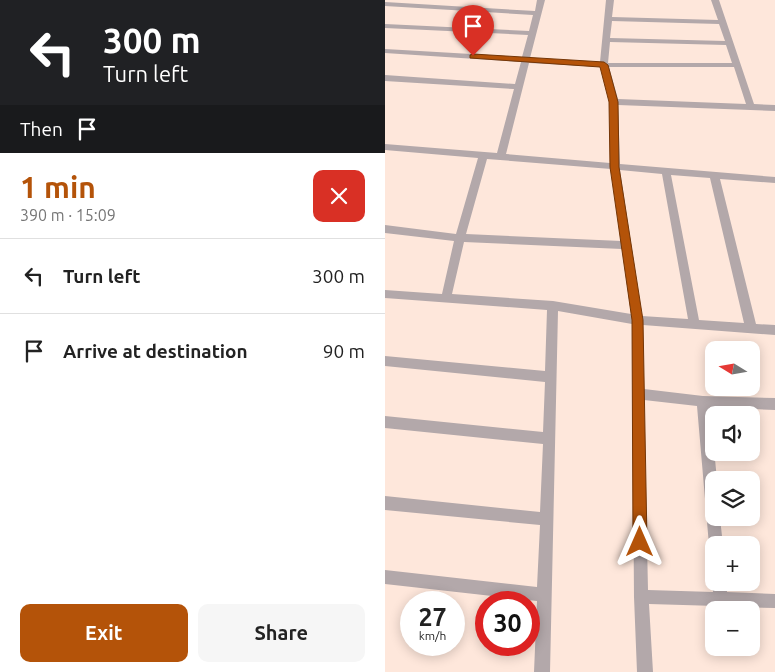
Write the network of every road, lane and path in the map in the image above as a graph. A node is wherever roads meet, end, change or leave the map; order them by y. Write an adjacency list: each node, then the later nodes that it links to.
1 (541, 0): 6 (street)
2 (610, 0): 7 (street)
3 (709, 0): 4 (street)
4 (715, 0): 8 (street)
5 (385, 4): 6 (street)
6 (538, 13): 10 (street)
7 (609, 19): 8 (street); 11 (street)
8 (722, 22): 12 (street)
9 (385, 26): 10 (street)
10 (533, 33): 14 (street)
11 (606, 40): 12 (street); 15 (street)
12 (729, 44): 16 (street)
13 (385, 51): 14 (street)
14 (526, 60): 15 (street); 18 (street)
15 (604, 65): 16 (street); 19 (street)
16 (736, 65): 20 (street)
17 (385, 78): 18 (street)
18 (519, 87): 24 (street)
19 (614, 102): 20 (street); 25 (street)
20 (751, 107): 21 (street)
21 (775, 108)
22 (385, 147): 23 (street)
23 (484, 154): 24 (street); 30 (street)
24 (501, 155): 25 (street)
25 (615, 167): 26 (street); 31 (street)
26 (666, 172): 27 (street); 36 (street)
27 (713, 174): 28 (street); 37 (street)
28 (775, 180)
29 (385, 229): 30 (street)
30 (460, 238): 31 (street); 33 (street)
31 (627, 245): 35 (street)
32 (385, 294): 33 (street)
33 (447, 299): 34 (street)
34 (553, 306): 35 (street); 40 (street)
35 (637, 320): 36 (street); 41 (street)
36 (694, 324): 37 (street)
37 (751, 327): 38 (street)
38 (775, 330)
39 (385, 361): 40 (street)
40 (549, 377): 45 (street)
41 (638, 394): 42 (street); 52 (street)
42 (703, 401): 43 (street); 48 (street)
43 (775, 404)
44 (385, 422): 45 (street)
45 (549, 439): 47 (street)
46 (385, 503): 47 (street)
47 (547, 520): 51 (street)
48 (715, 536)
49 (385, 577): 51 (street)
50 (720, 591): 53 (street)
51 (544, 595): 55 (street)
52 (641, 597): 53 (street); 56 (street)
53 (721, 600): 54 (street)
54 (775, 601)
55 (542, 672)
56 (645, 672)

